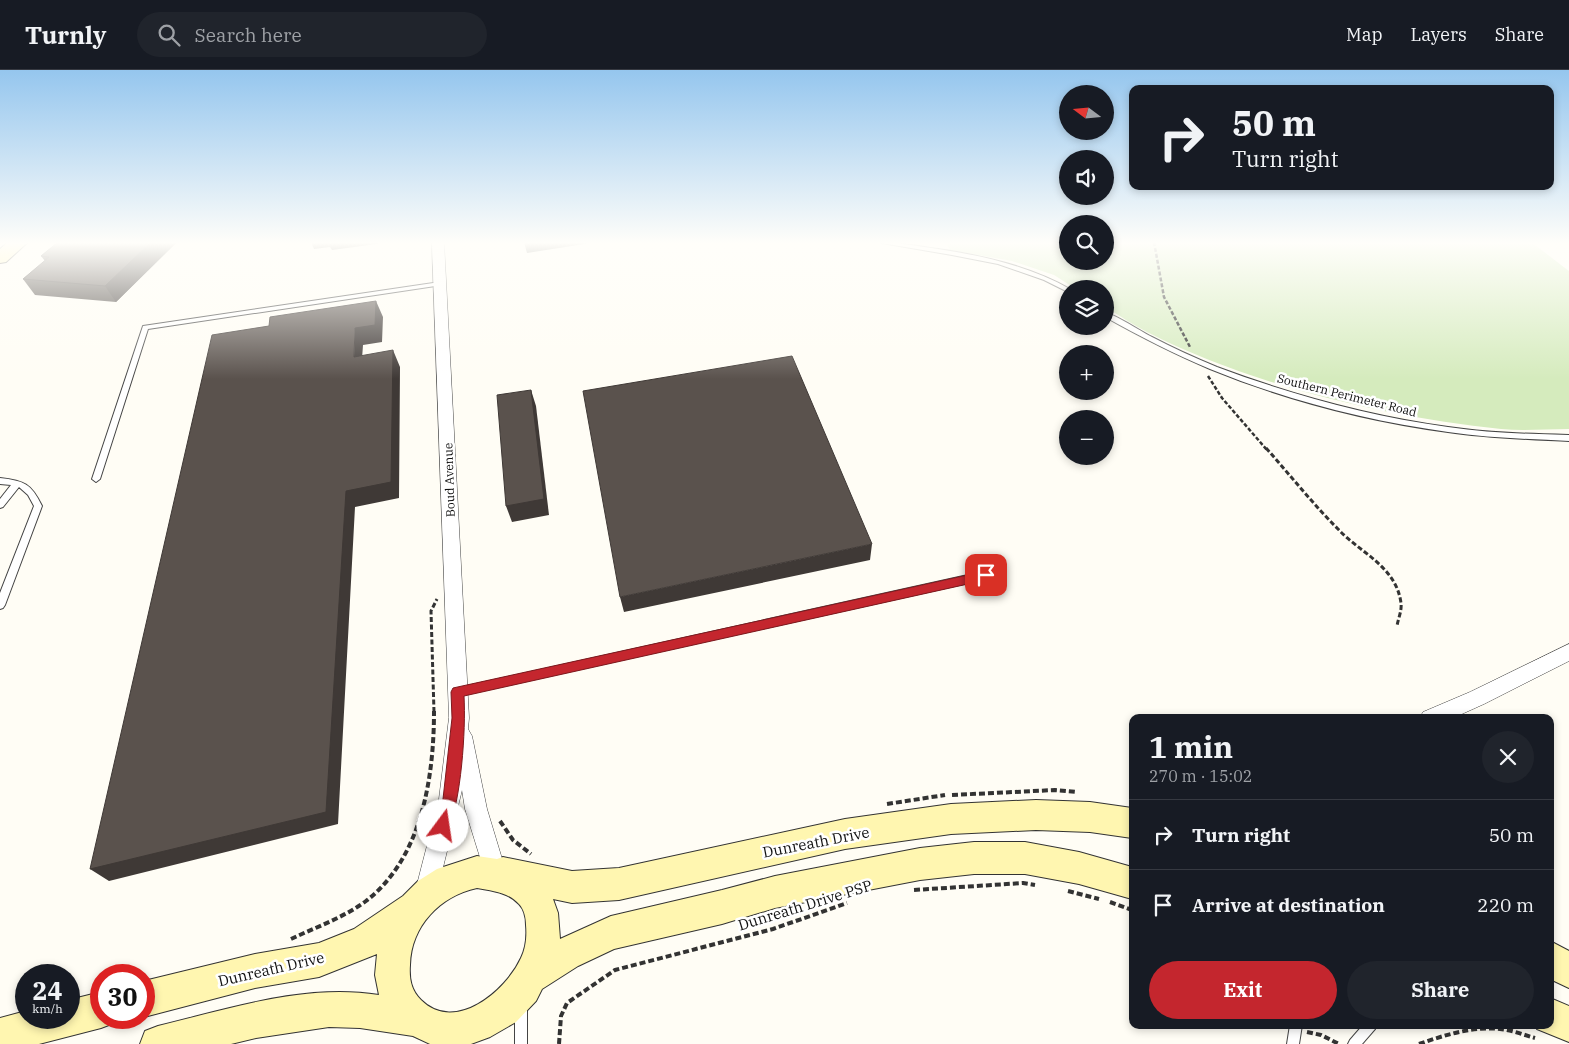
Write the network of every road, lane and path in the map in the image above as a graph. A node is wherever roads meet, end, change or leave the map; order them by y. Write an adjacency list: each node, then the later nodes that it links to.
1 (416, 287): 7 (lane)
2 (440, 287): 16 (street, Boud Avenue)
3 (1162, 287): 5 (path)
4 (1114, 319): 5 (lane, Southern Perimeter Road)
5 (1199, 362): 6 (lane, Southern Perimeter Road); 14 (path)
6 (1569, 438)
7 (96, 479)
8 (0, 481): 9 (lane)
9 (18, 484): 10 (lane); 13 (lane)
10 (0, 505)
11 (986, 575): 16 (lane)
12 (437, 590): 30 (path)
13 (0, 606)
14 (1397, 626)
15 (1569, 652): 17 (street)
16 (458, 692): 20 (street, Boud Avenue)
17 (1477, 698): 18 (street); 19 (street)
18 (1439, 714)
19 (1455, 714)
20 (459, 718): 22 (street, Boud Avenue); 27 (street, Boud Avenue)
21 (1129, 822): 22 (main road, Dunreath Drive)
22 (499, 873): 27 (main road); 33 (main road)
23 (1129, 882): 33 (main road)
24 (1041, 886): 26 (path)
25 (1059, 890): 29 (path)
26 (904, 892)
27 (421, 901): 34 (main road, Dunreath Drive); 40 (main road)
28 (852, 902): 44 (path, Dunreath Drive PSP)
29 (1129, 909)
30 (285, 943)
31 (1554, 961): 32 (main road)
32 (1569, 971)
33 (528, 983): 40 (main road); 43 (lane)
34 (155, 996)
35 (90, 1013): 41 (main road)
36 (1296, 1029): 45 (lane)
37 (1302, 1029): 46 (path)
38 (1367, 1029): 47 (lane)
39 (1480, 1029): 48 (path)
40 (436, 1031): 42 (main road)
41 (0, 1036)
42 (158, 1044)
43 (522, 1044)
44 (558, 1044)
45 (1293, 1044)
46 (1339, 1044)
47 (1354, 1044)
48 (1419, 1044)

